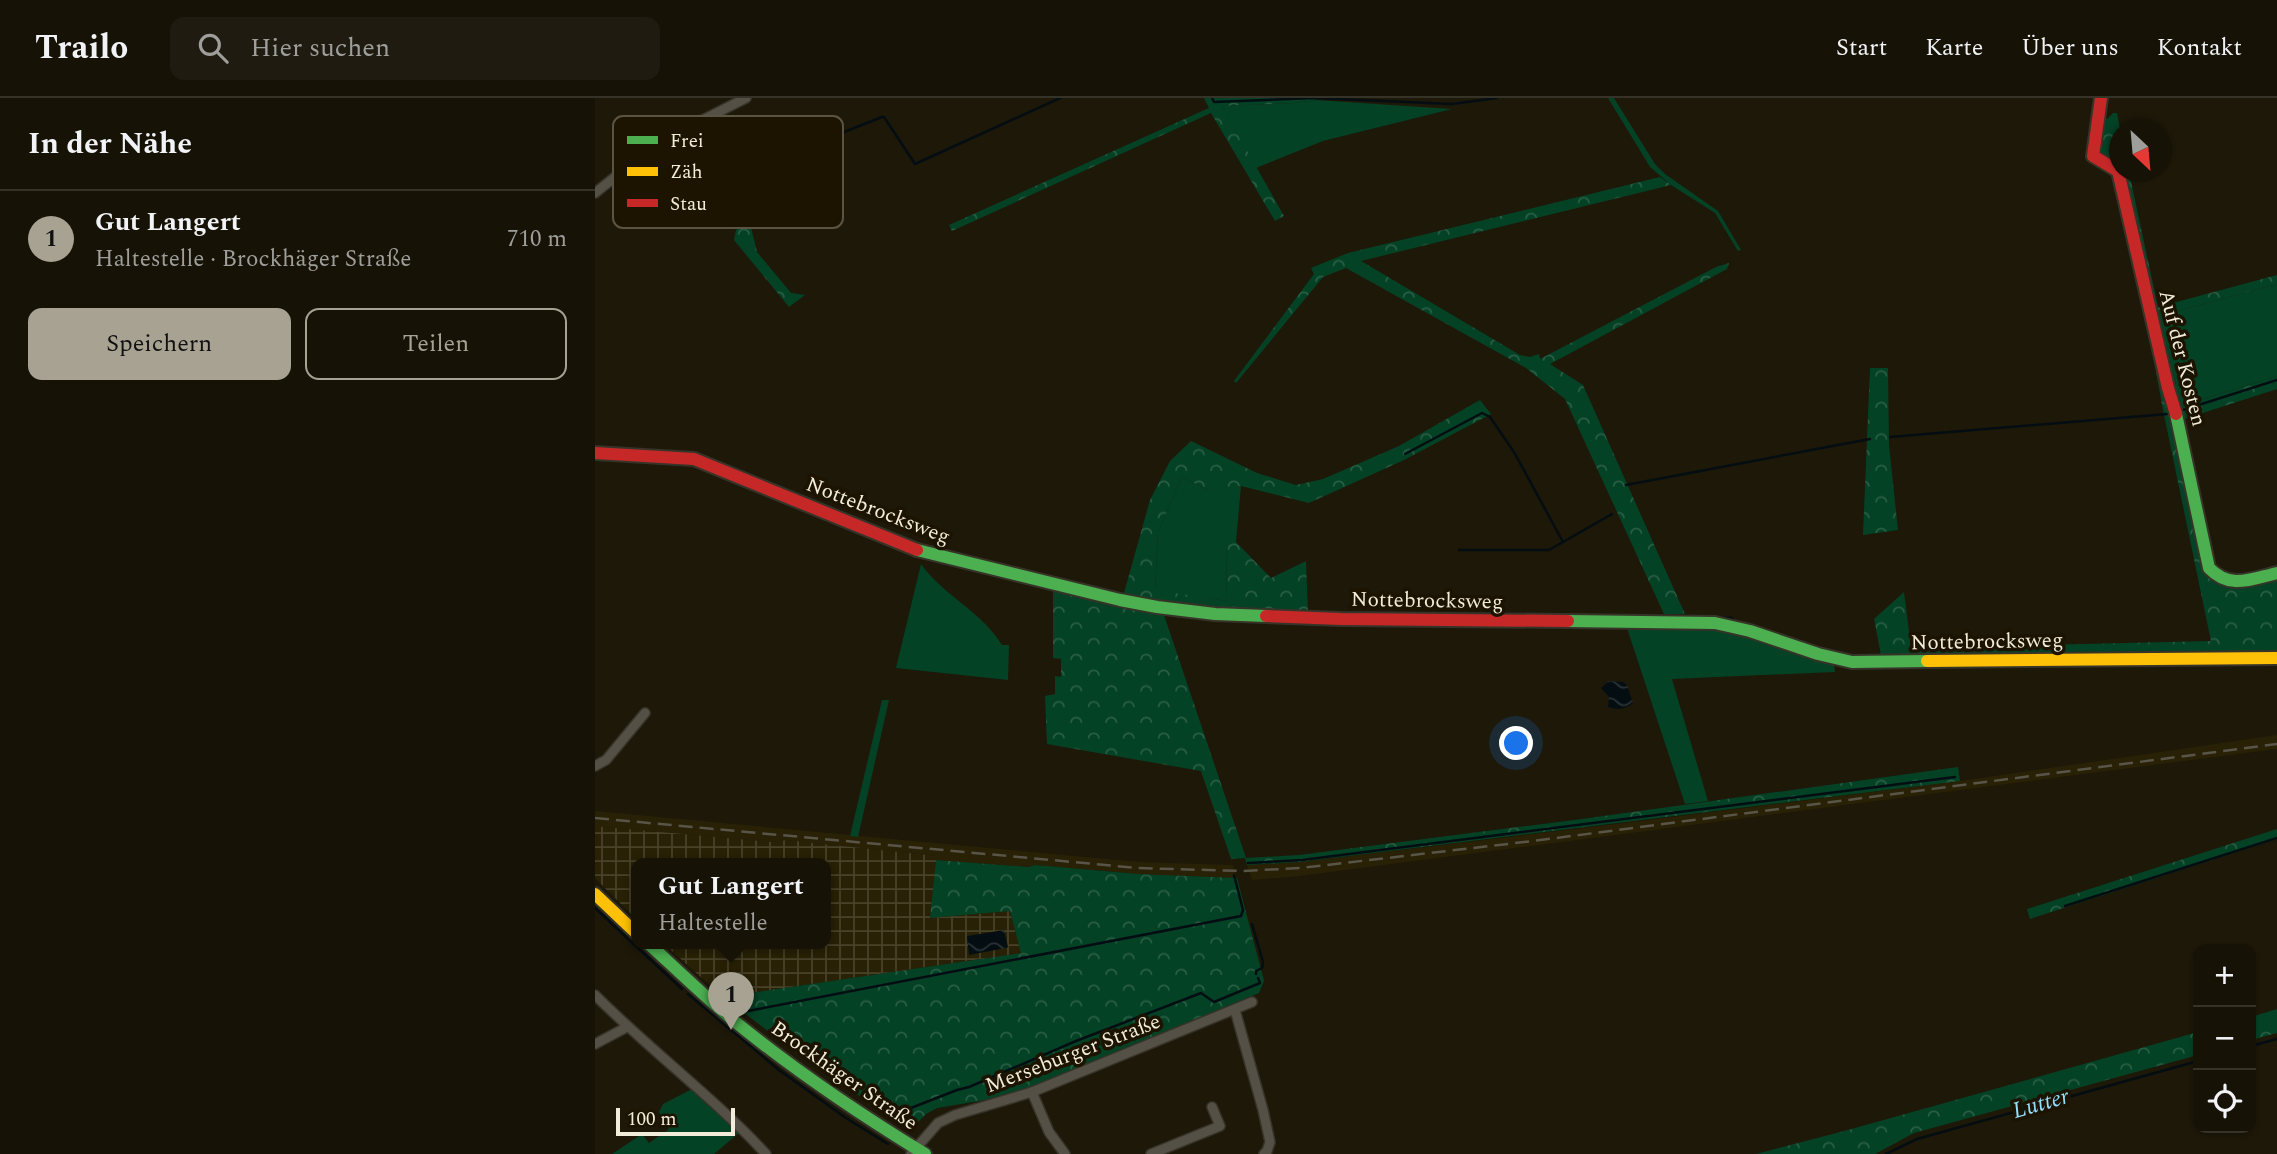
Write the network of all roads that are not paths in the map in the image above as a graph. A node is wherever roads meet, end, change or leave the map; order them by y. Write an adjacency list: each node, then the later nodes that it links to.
1 (746, 98): 3 (street)
2 (2101, 98): 7 (street, Auf der Kosten)
3 (710, 116)
4 (613, 179): 5 (street)
5 (595, 193)
6 (595, 453): 8 (street, Nottebrocksweg)
7 (2277, 573)
8 (2277, 658)
9 (645, 713): 10 (street)
10 (595, 766)
11 (595, 894): 12 (street)
12 (631, 928)
13 (654, 949): 21 (street, Brockhäger Straße)
14 (595, 995): 17 (street)
15 (1252, 1002): 16 (street, Merseburger Straße)
16 (1234, 1010): 19 (street, Merseburger Straße); 25 (street)
17 (627, 1027): 18 (street); 22 (street)
18 (595, 1044)
19 (1032, 1092): 21 (street, Merseburger Straße); 23 (street)
20 (1212, 1107): 24 (street)
21 (917, 1152)
22 (766, 1154)
23 (1065, 1154)
24 (1151, 1154)
25 (1263, 1154)

